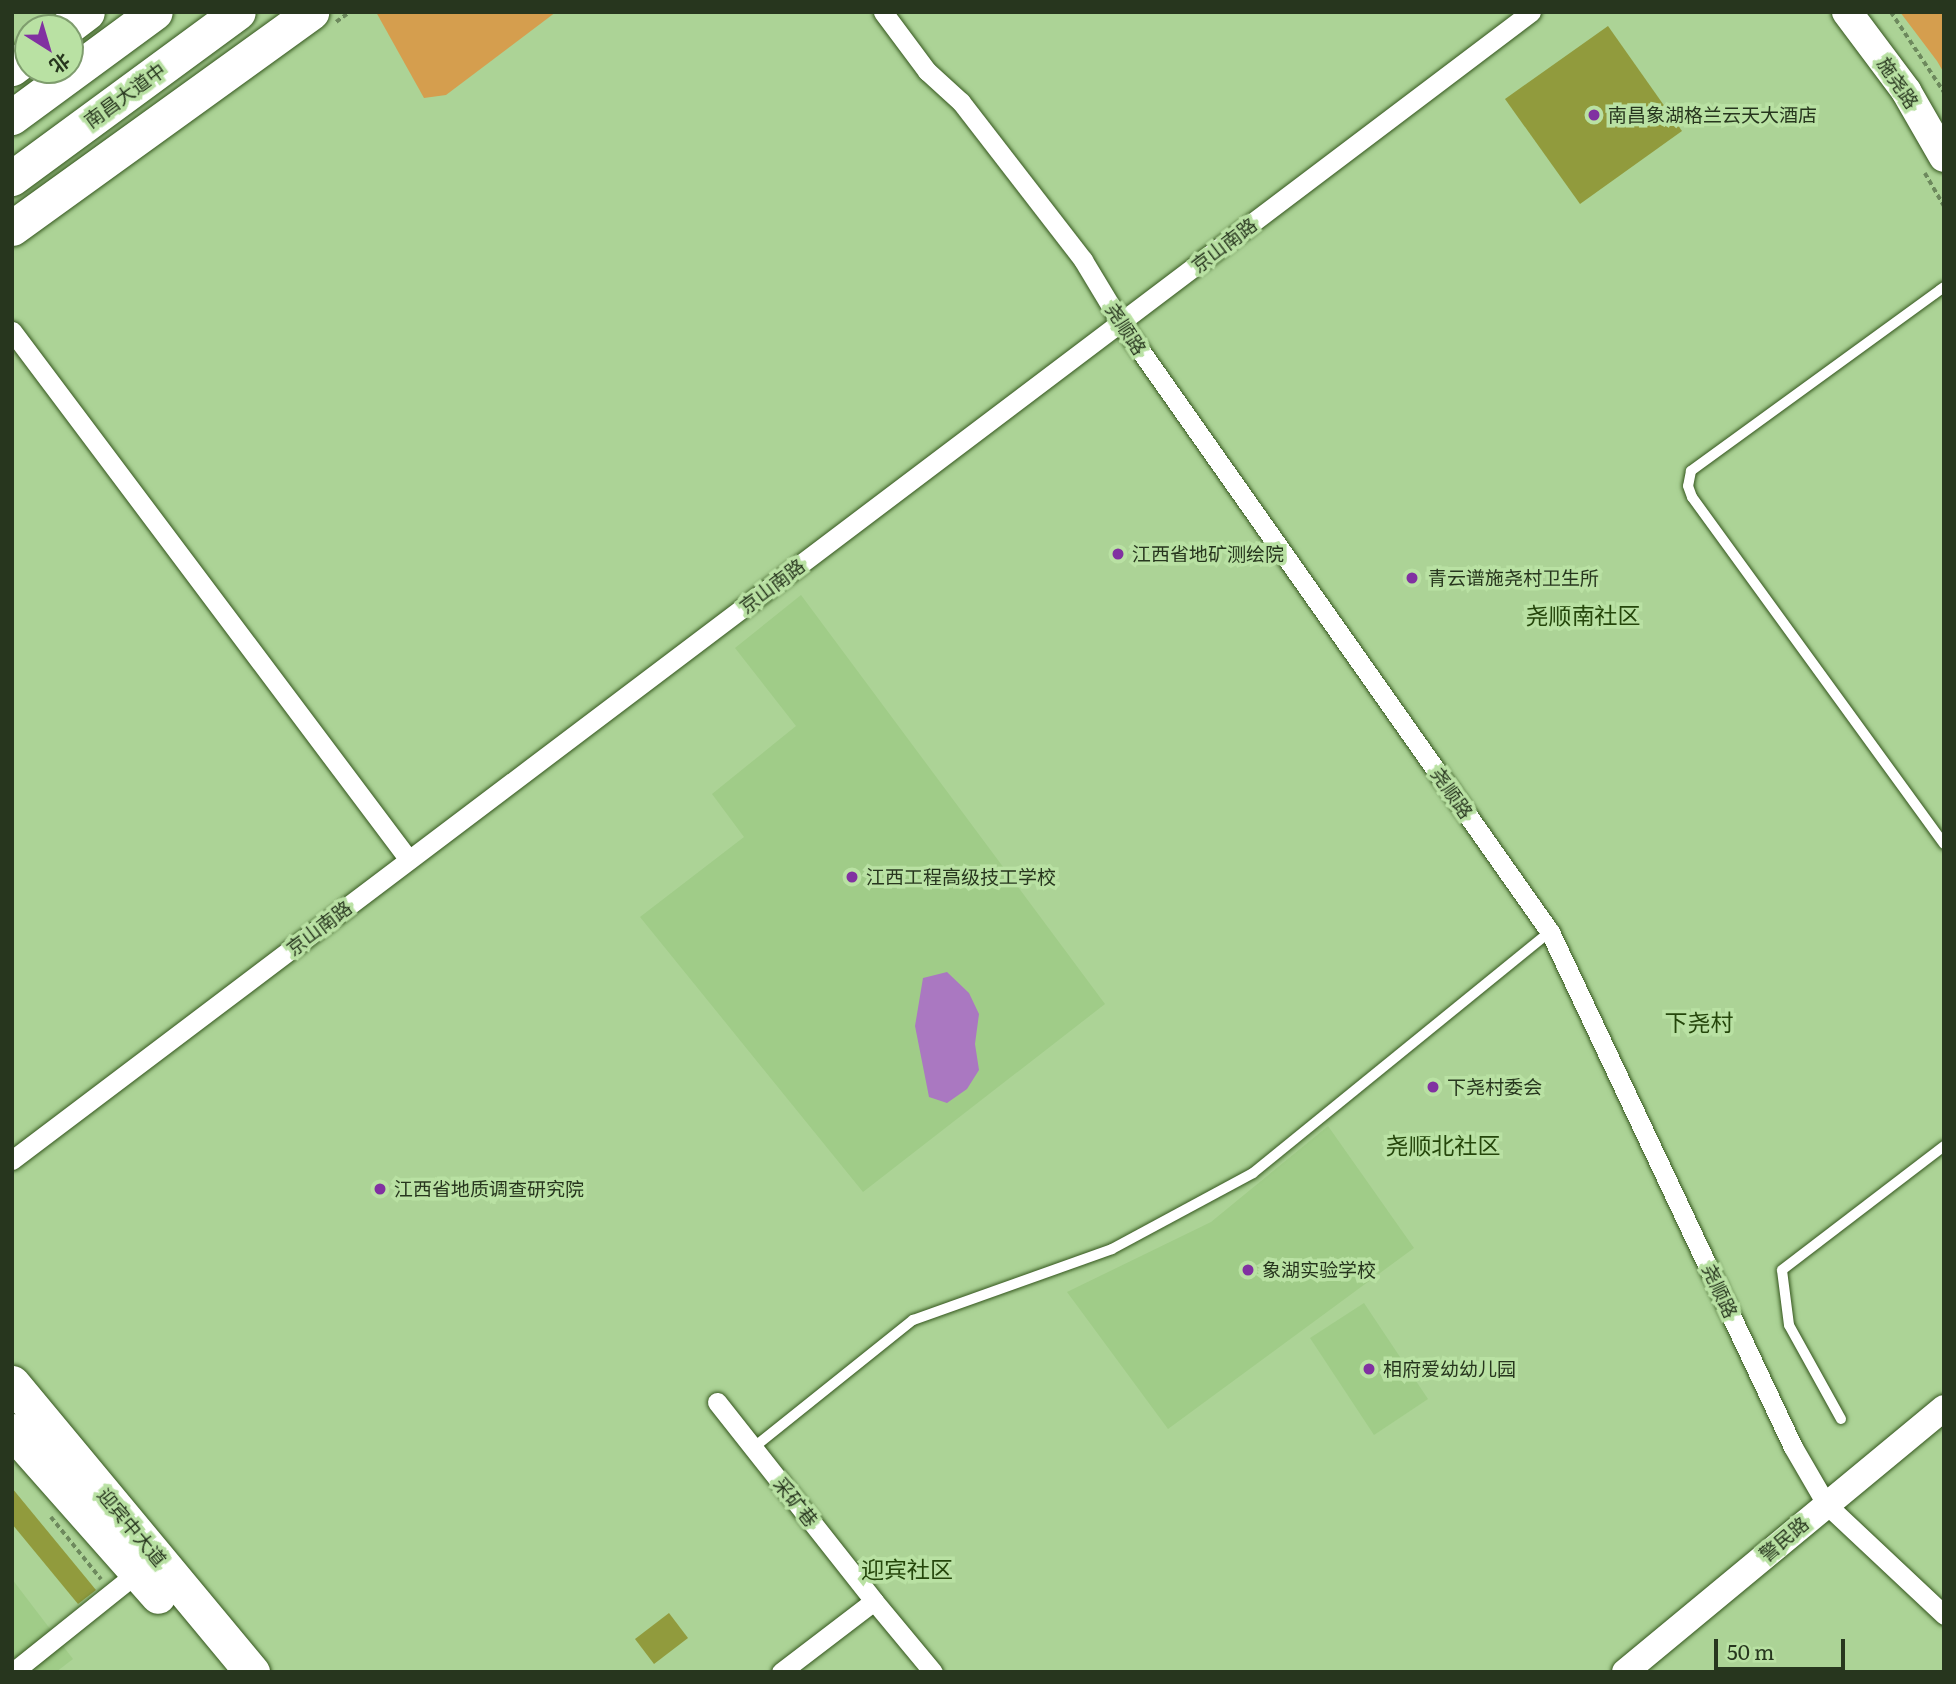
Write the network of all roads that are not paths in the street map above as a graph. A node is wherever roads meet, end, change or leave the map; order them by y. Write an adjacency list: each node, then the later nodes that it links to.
1 (155, 12): 10 (highway)
2 (238, 12): 13 (highway, 南昌大道中)
3 (285, 12): 9 (highway)
4 (311, 12): 9 (highway)
5 (883, 12): 16 (street, 尧顺路)
6 (1531, 12): 16 (street, 京山南路)
7 (1847, 12): 12 (main road, 施尧路)
8 (1869, 12): 11 (main road, 施尧路)
9 (188, 101): 14 (highway)
10 (12, 117)
11 (1944, 127)
12 (1931, 159)
13 (12, 178)
14 (12, 228)
15 (1944, 287): 18 (lane)
16 (1121, 323): 19 (street, 京山南路); 20 (street, 尧顺路)
17 (12, 331): 19 (street)
18 (1944, 844)
19 (409, 860): 22 (street, 京山南路)
20 (1550, 932): 28 (lane); 29 (street, 尧顺路)
21 (1944, 1146): 26 (lane)
22 (12, 1160)
23 (12, 1383): 35 (highway, 迎宾中大道)
24 (717, 1402): 28 (street, 采矿巷)
25 (1944, 1408): 29 (street, 警民路)
26 (1841, 1419)
27 (12, 1431): 30 (highway, 迎宾中大道)
28 (753, 1448): 31 (street, 采矿巷)
29 (1826, 1504): 32 (street, 尧顺路); 38 (street, 警民路)
30 (125, 1582): 33 (street); 34 (highway, 迎宾中大道)
31 (874, 1601): 36 (street); 37 (street, 采矿巷)
32 (1944, 1615)
33 (13, 1672)
34 (222, 1672)
35 (252, 1672)
36 (781, 1672)
37 (933, 1672)
38 (1625, 1672)

